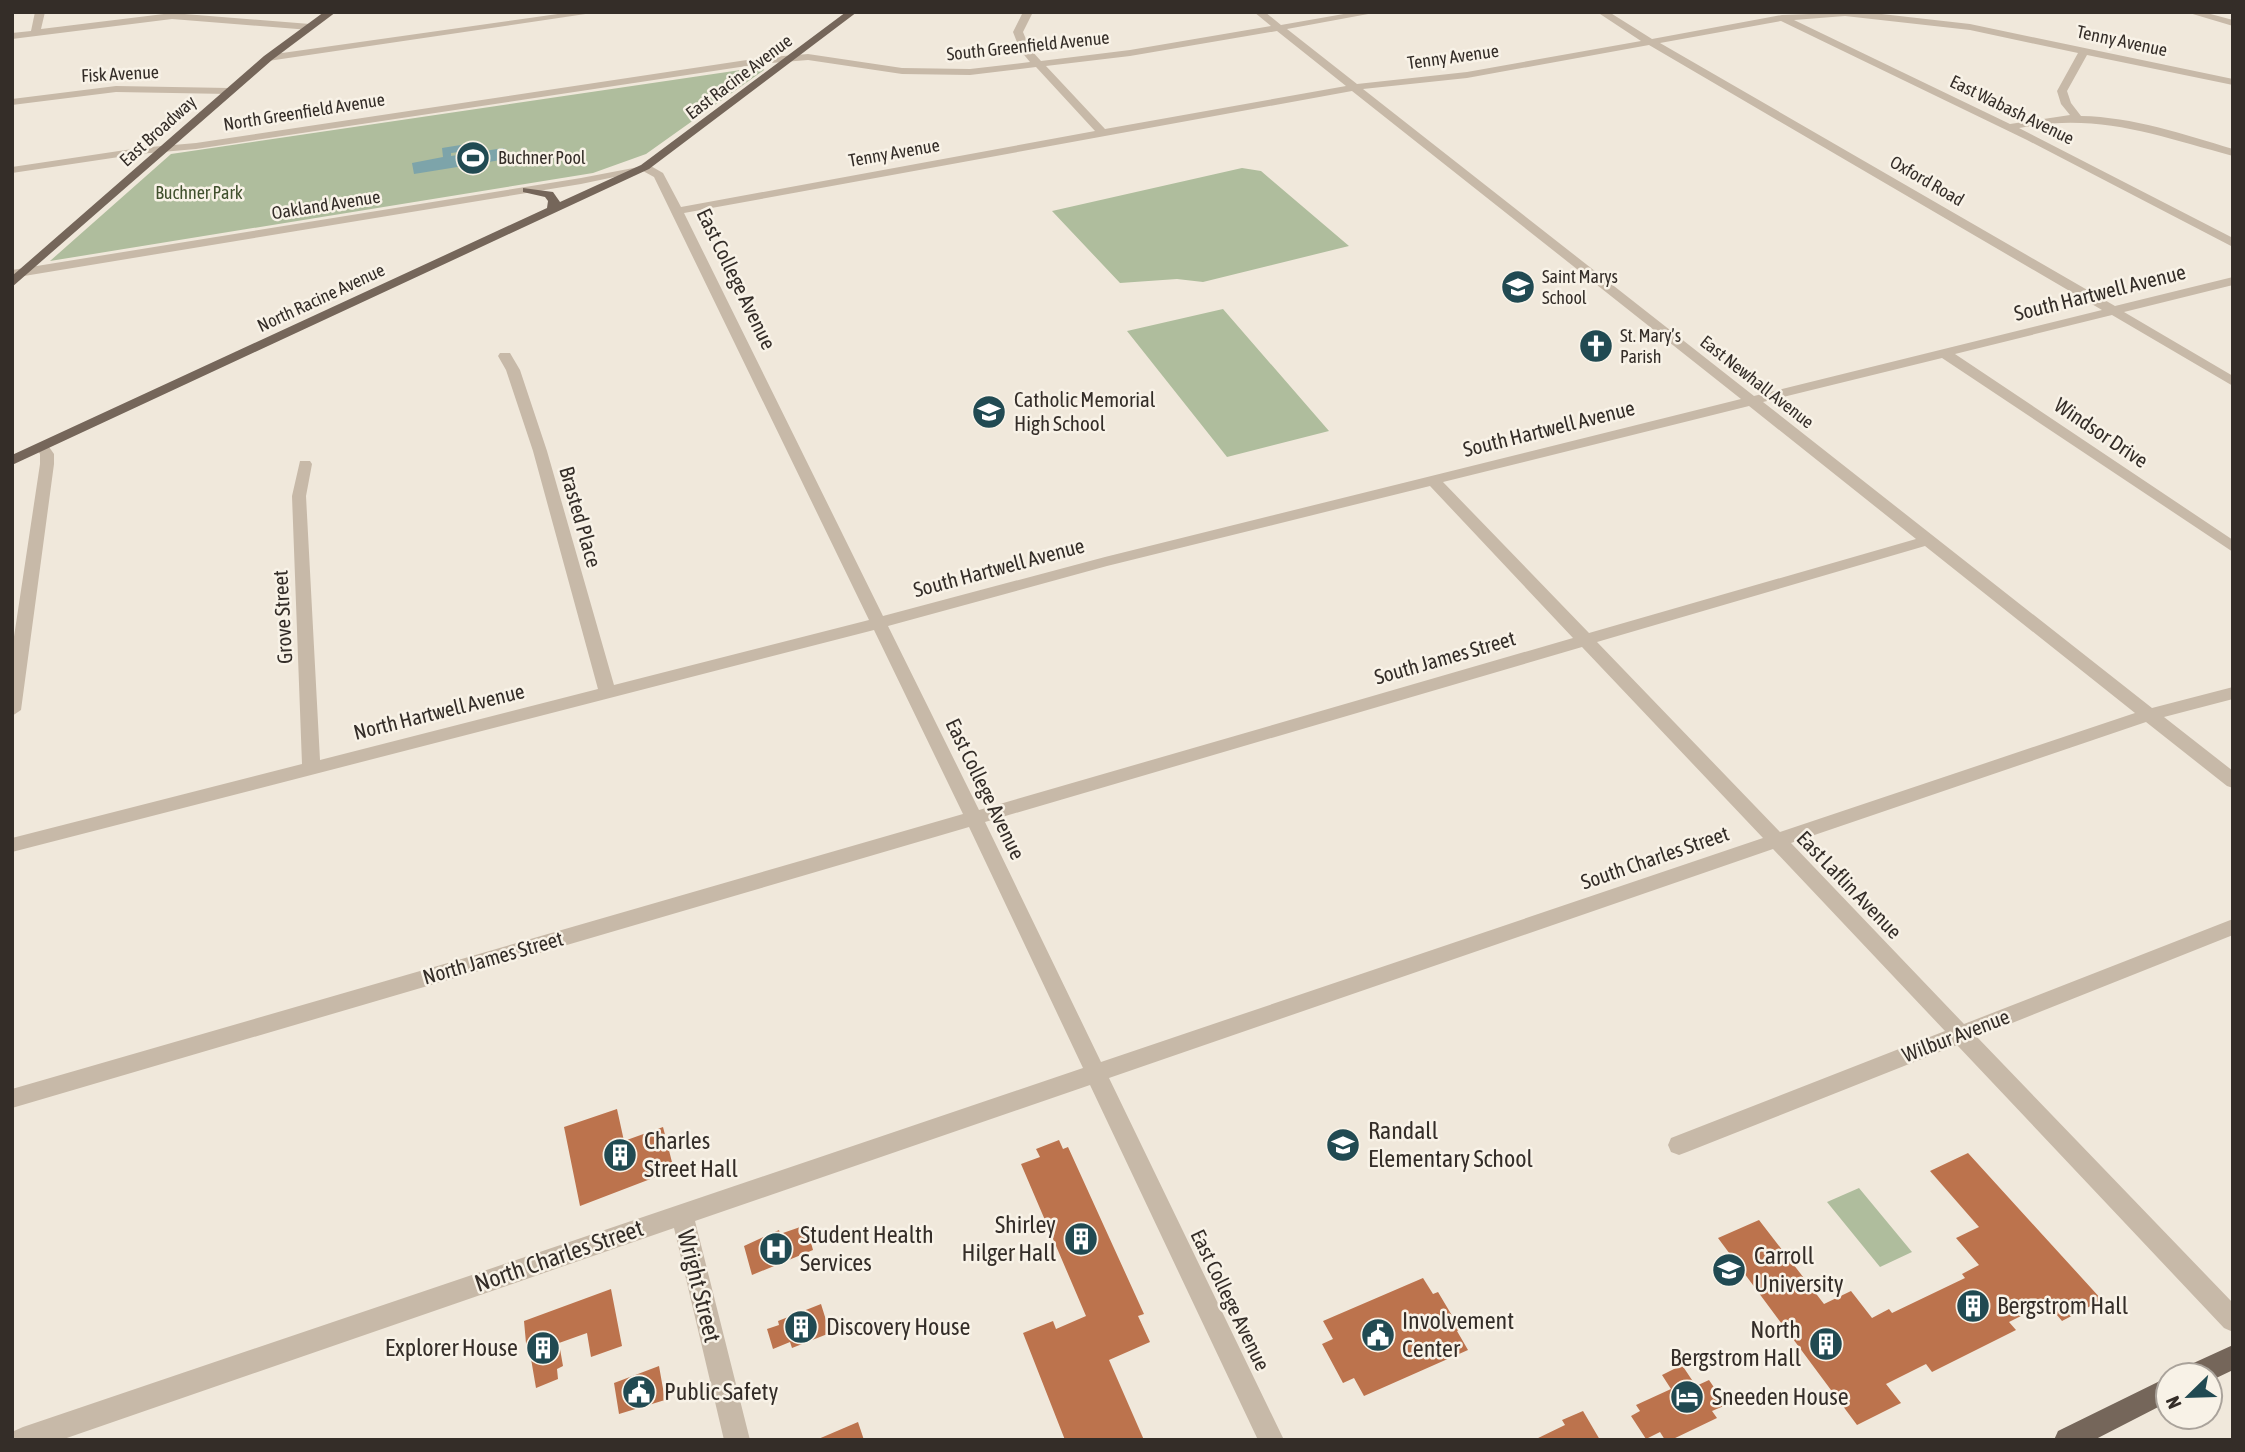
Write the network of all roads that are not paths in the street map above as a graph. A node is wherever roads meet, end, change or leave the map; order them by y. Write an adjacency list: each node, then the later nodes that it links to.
1 (40, 12): 15 (street)
2 (331, 12): 13 (main road, East Broadway)
3 (594, 12): 19 (street)
4 (852, 12): 20 (main road, East Racine Avenue)
5 (1028, 12): 21 (street)
6 (1259, 12): 14 (street, East Newhall Avenue)
7 (1374, 12): 14 (street, South Greenfield Avenue)
8 (1602, 12): 17 (street, Oxford Road)
9 (2191, 12): 12 (street)
10 (1884, 14): 11 (street, Tenny Avenue); 18 (street, Tenny Avenue)
11 (1778, 15): 17 (street, Tenny Avenue); 28 (street, East Wabash Avenue)
12 (2233, 23)
13 (310, 27): 15 (street); 19 (main road, East Broadway)
14 (1279, 28): 21 (street, South Greenfield Avenue); 24 (street, East Newhall Avenue)
15 (35, 33): 16 (street)
16 (12, 36)
17 (1650, 42): 24 (street, Tenny Avenue); 41 (street, Oxford Road)
18 (2084, 51): 22 (street, Tenny Avenue); 27 (street)
19 (268, 58): 25 (main road, East Broadway)
20 (794, 58): 21 (street, South Greenfield Avenue); 23 (street, South Greenfield Avenue); 32 (main road, East Racine Avenue)
21 (1036, 64): 29 (street)
22 (2233, 82)
23 (601, 85): 30 (street, North Greenfield Avenue)
24 (1355, 88): 29 (street, Tenny Avenue); 45 (street, East Newhall Avenue)
25 (229, 91): 26 (street, Fisk Avenue); 30 (main road, East Broadway)
26 (12, 102)
27 (2077, 117): 28 (street); 31 (street)
28 (2009, 127): 37 (street, East Wabash Avenue)
29 (1103, 133): 36 (street, Tenny Avenue)
30 (165, 149): 33 (street, North Greenfield Avenue); 38 (main road, East Broadway)
31 (2233, 153)
32 (645, 167): 34 (street, Oakland Avenue); 35 (main road, North Racine Avenue); 36 (street, East College Avenue)
33 (12, 170)
34 (527, 190): 35 (main road); 38 (street, Oakland Avenue)
35 (553, 210): 46 (main road, North Racine Avenue)
36 (679, 211): 52 (street, East College Avenue)
37 (2233, 243)
38 (19, 273): 40 (main road, East Broadway)
39 (2233, 281): 41 (street, South Hartwell Avenue)
40 (12, 283)
41 (2115, 311): 42 (street, South Hartwell Avenue); 44 (street, Oxford Road)
42 (1946, 354): 45 (street, South Hartwell Avenue); 51 (street, Windsor Drive)
43 (505, 356): 55 (street, Brasted Place)
44 (2233, 382)
45 (1752, 403): 49 (street, South Hartwell Avenue); 50 (street, East Newhall Avenue)
46 (41, 447): 47 (main road, North Racine Avenue); 54 (street)
47 (12, 461)
48 (305, 464): 59 (street, Grove Street)
49 (1433, 480): 52 (street, South Hartwell Avenue); 53 (street, East Laflin Avenue)
50 (1928, 540): 53 (street, South James Street); 58 (street, East Newhall Avenue)
51 (2233, 547)
52 (877, 622): 55 (street, North Hartwell Avenue); 61 (street, East College Avenue)
53 (1586, 640): 61 (street, South James Street); 62 (street, East Laflin Avenue)
54 (16, 662): 57 (street)
55 (608, 693): 59 (street, North Hartwell Avenue)
56 (2233, 693): 58 (street, South Charles Street)
57 (12, 710)
58 (2148, 715): 60 (street, East Newhall Avenue); 62 (street, South Charles Street)
59 (311, 768): 63 (street, North Hartwell Avenue)
60 (2233, 781)
61 (974, 818): 66 (street, East College Avenue); 67 (street, North James Street)
62 (1776, 841): 65 (street, East Laflin Avenue); 66 (street, South Charles Street)
63 (12, 845)
64 (2233, 927): 65 (street, Wilbur Avenue)
65 (1961, 1034): 68 (street, Wilbur Avenue); 70 (street, East Laflin Avenue)
66 (1095, 1072): 69 (street, North Charles Street); 74 (street, East College Avenue)
67 (12, 1099)
68 (1679, 1145)
69 (682, 1214): 72 (street, North Charles Street); 73 (street, Wright Street)
70 (2233, 1320)
71 (2154, 1396): 75 (main road)
72 (23, 1440)
73 (737, 1440)
74 (1271, 1440)
75 (2067, 1440)

